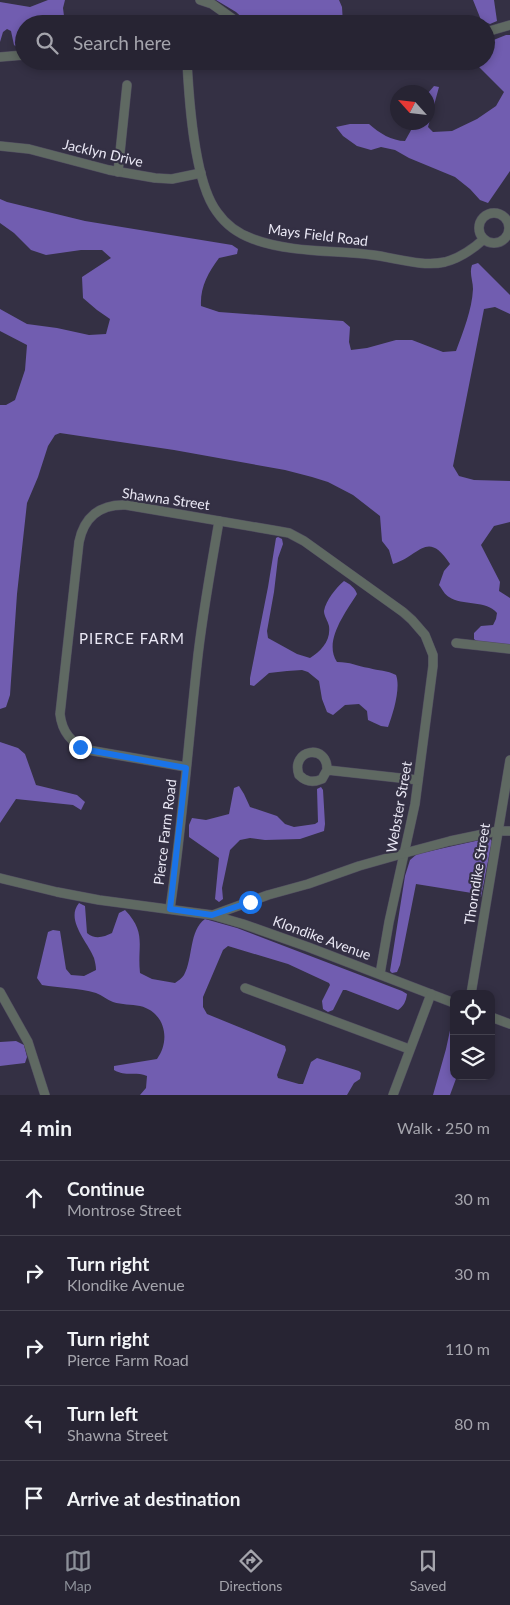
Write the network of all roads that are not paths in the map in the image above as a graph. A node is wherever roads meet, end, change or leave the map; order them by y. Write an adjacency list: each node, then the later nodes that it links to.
1 (200, 0): 2 (street)
2 (228, 15)
3 (510, 25): 4 (street)
4 (495, 29)
5 (15, 56): 6 (street)
6 (0, 57)
7 (188, 70): 11 (street, Mays Field Road)
8 (127, 85): 10 (street)
9 (0, 146): 10 (street, Jacklyn Drive)
10 (118, 172): 11 (street, Jacklyn Drive)
11 (201, 173): 12 (street, Mays Field Road)
12 (484, 240)
13 (219, 521): 14 (street, Shawna Street); 18 (street, Pierce Farm Road); 18 (street, Shawna Street)
14 (429, 644): 20 (street, Webster Street)
15 (456, 644): 16 (street)
16 (510, 649)
17 (510, 760): 22 (street, Thorndike Street)
18 (186, 768): 26 (street, Pierce Farm Road)
19 (327, 770): 20 (street)
20 (418, 780): 23 (street, Webster Street)
21 (510, 831): 22 (street)
22 (498, 832): 23 (street); 31 (street, Thorndike Street)
23 (405, 853): 25 (street); 29 (street, Webster Street)
24 (0, 878): 26 (street, Klondike Avenue)
25 (250, 902): 27 (street); 28 (street)
26 (170, 909): 27 (street, Klondike Avenue)
27 (212, 915): 28 (street, Klondike Avenue)
28 (243, 924): 29 (street, Klondike Avenue)
29 (380, 974): 33 (street, Klondike Avenue)
30 (245, 988): 37 (street)
31 (473, 990)
32 (0, 992): 38 (street)
33 (431, 994): 34 (street, Klondike Avenue); 37 (street)
34 (450, 1001)
35 (495, 1018): 36 (street)
36 (510, 1024)
37 (410, 1049): 39 (street)
38 (45, 1095)
39 (393, 1095)

